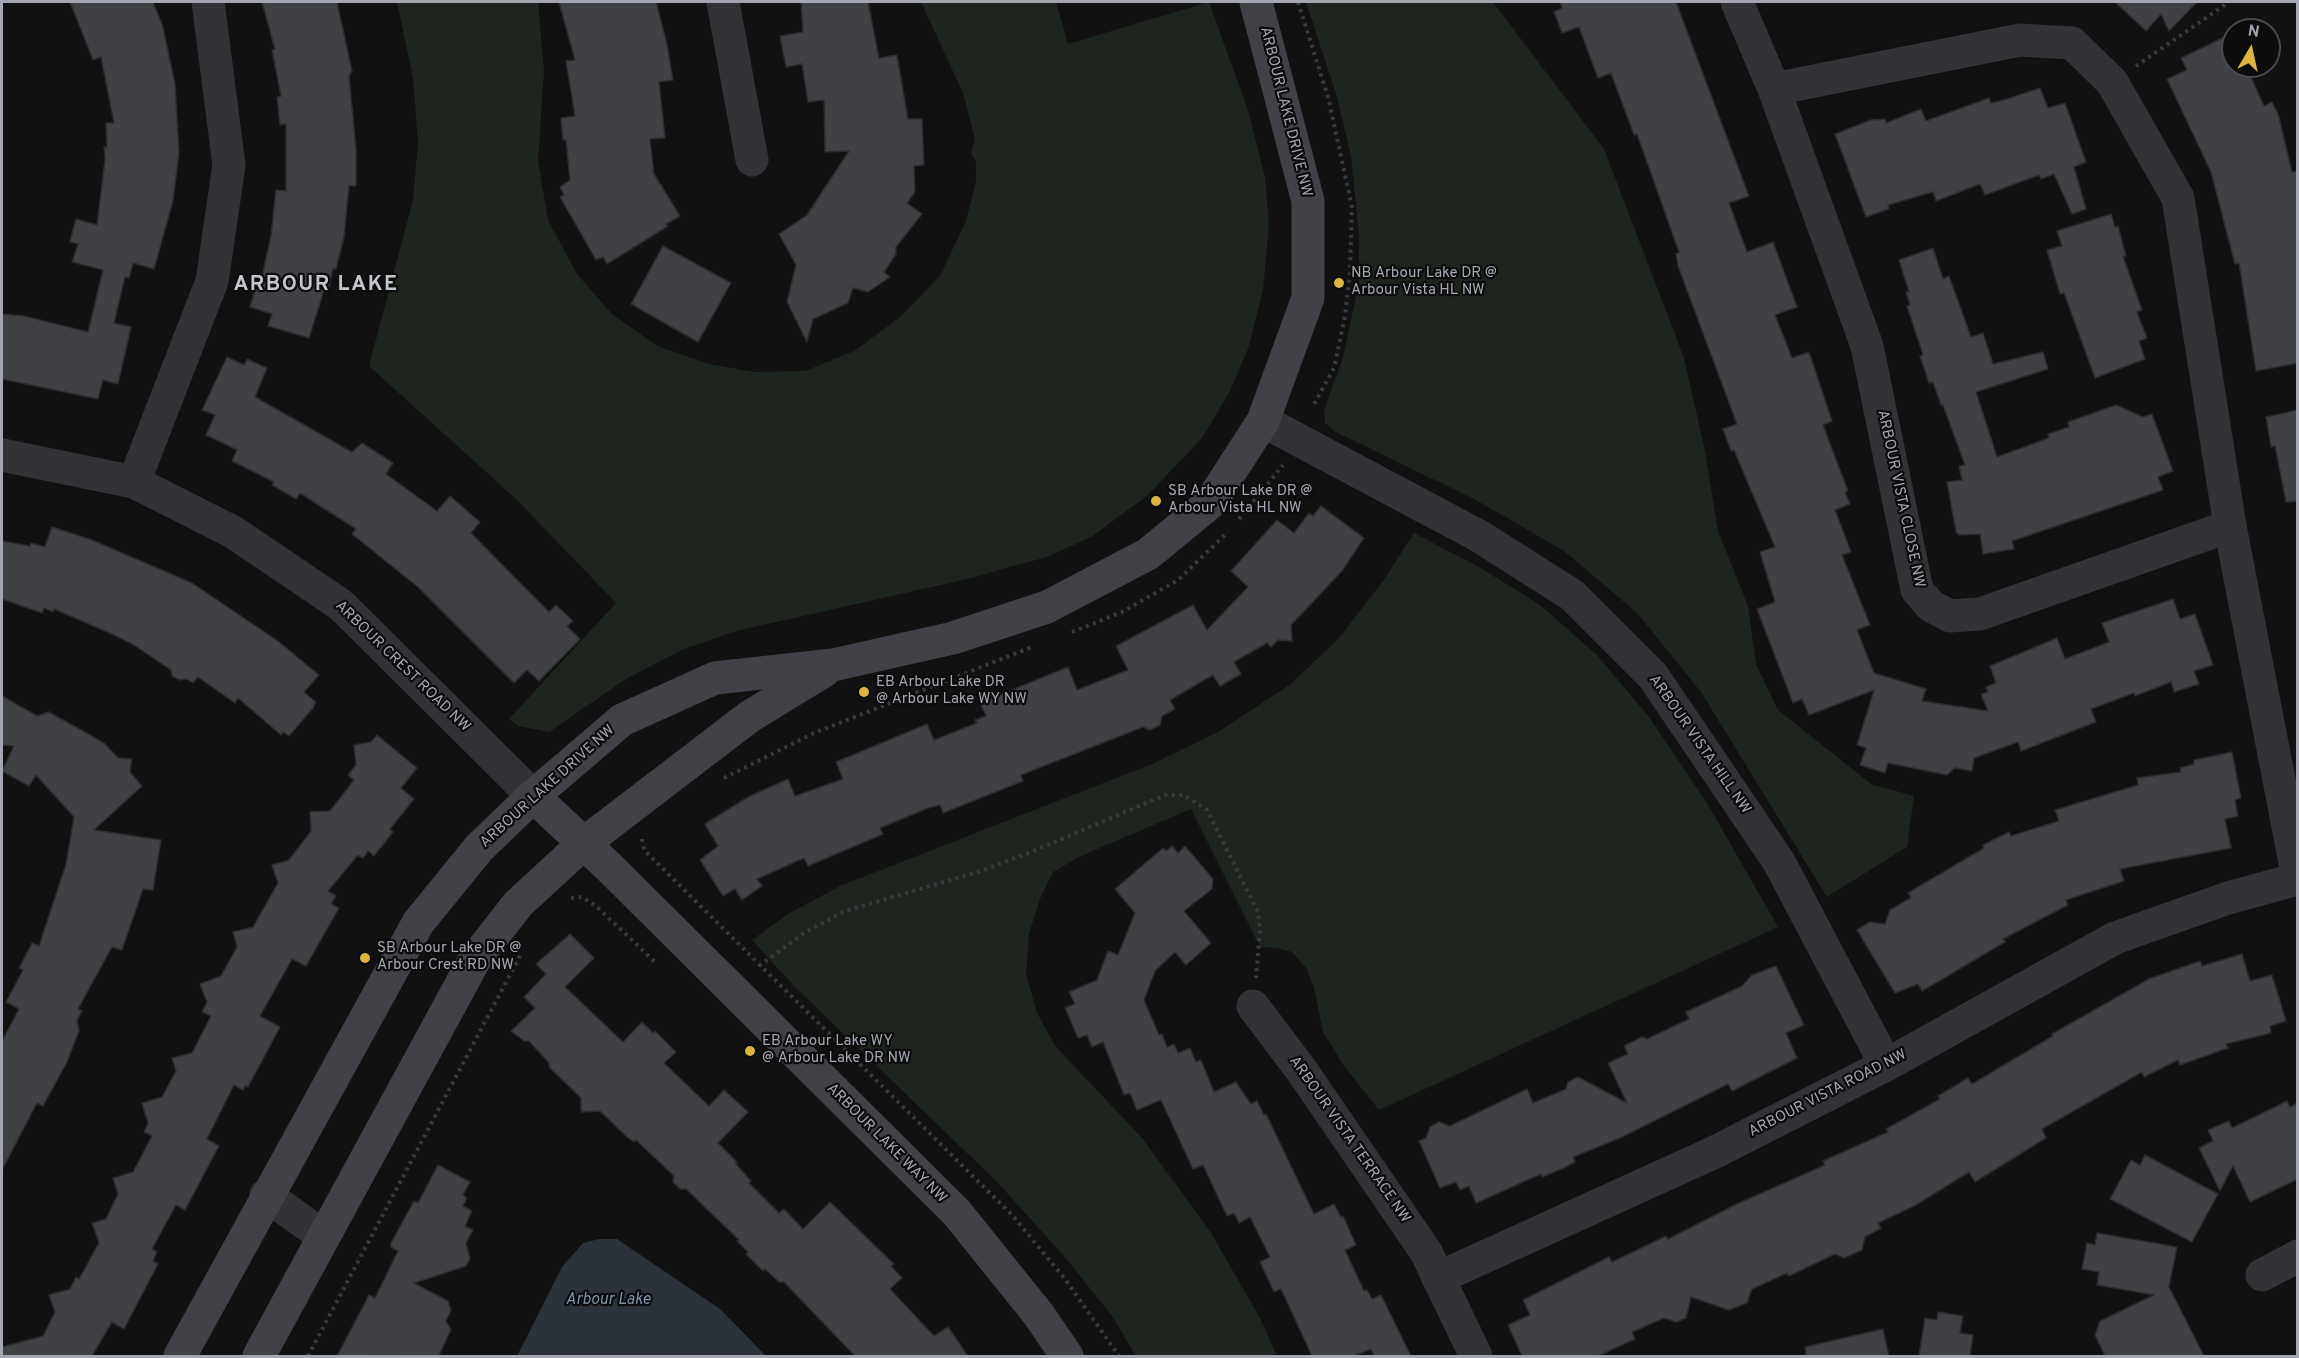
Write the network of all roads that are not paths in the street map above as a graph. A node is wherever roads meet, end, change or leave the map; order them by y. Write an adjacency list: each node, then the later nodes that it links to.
1 (208, 2): 9 (street)
2 (723, 2): 6 (street)
3 (1256, 2): 7 (street, ARBOUR LAKE DRIVE NW)
4 (1737, 2): 5 (street, ARBOUR VISTA CLOSE NW)
5 (1774, 88): 10 (street); 10 (street, ARBOUR VISTA CLOSE NW)
6 (752, 160)
7 (1263, 421): 11 (street, ARBOUR LAKE DRIVE NW); 16 (street, ARBOUR VISTA HILL NW)
8 (2, 455): 9 (street, ARBOUR CREST ROAD NW)
9 (134, 482): 12 (street, ARBOUR CREST ROAD NW)
10 (2230, 526): 14 (street)
11 (833, 665): 12 (street, ARBOUR LAKE DRIVE NW); 13 (street, ARBOUR LAKE DRIVE NW)
12 (533, 796): 13 (street, ARBOUR LAKE WAY NW); 17 (street, ARBOUR LAKE DRIVE NW)
13 (583, 844): 18 (street, ARBOUR LAKE DRIVE NW); 24 (street, ARBOUR LAKE WAY NW)
14 (2298, 879): 16 (street, ARBOUR VISTA ROAD NW)
15 (1253, 1006): 21 (street, ARBOUR VISTA TERRACE NW)
16 (1886, 1065): 21 (street, ARBOUR VISTA ROAD NW)
17 (266, 1195): 18 (street); 22 (street, ARBOUR LAKE DRIVE NW)
18 (323, 1236): 23 (street, ARBOUR LAKE DRIVE NW)
19 (2298, 1256): 20 (street)
20 (2262, 1275)
21 (1438, 1278): 25 (street)
22 (180, 1356)
23 (259, 1356)
24 (1066, 1356)
25 (1476, 1356)

